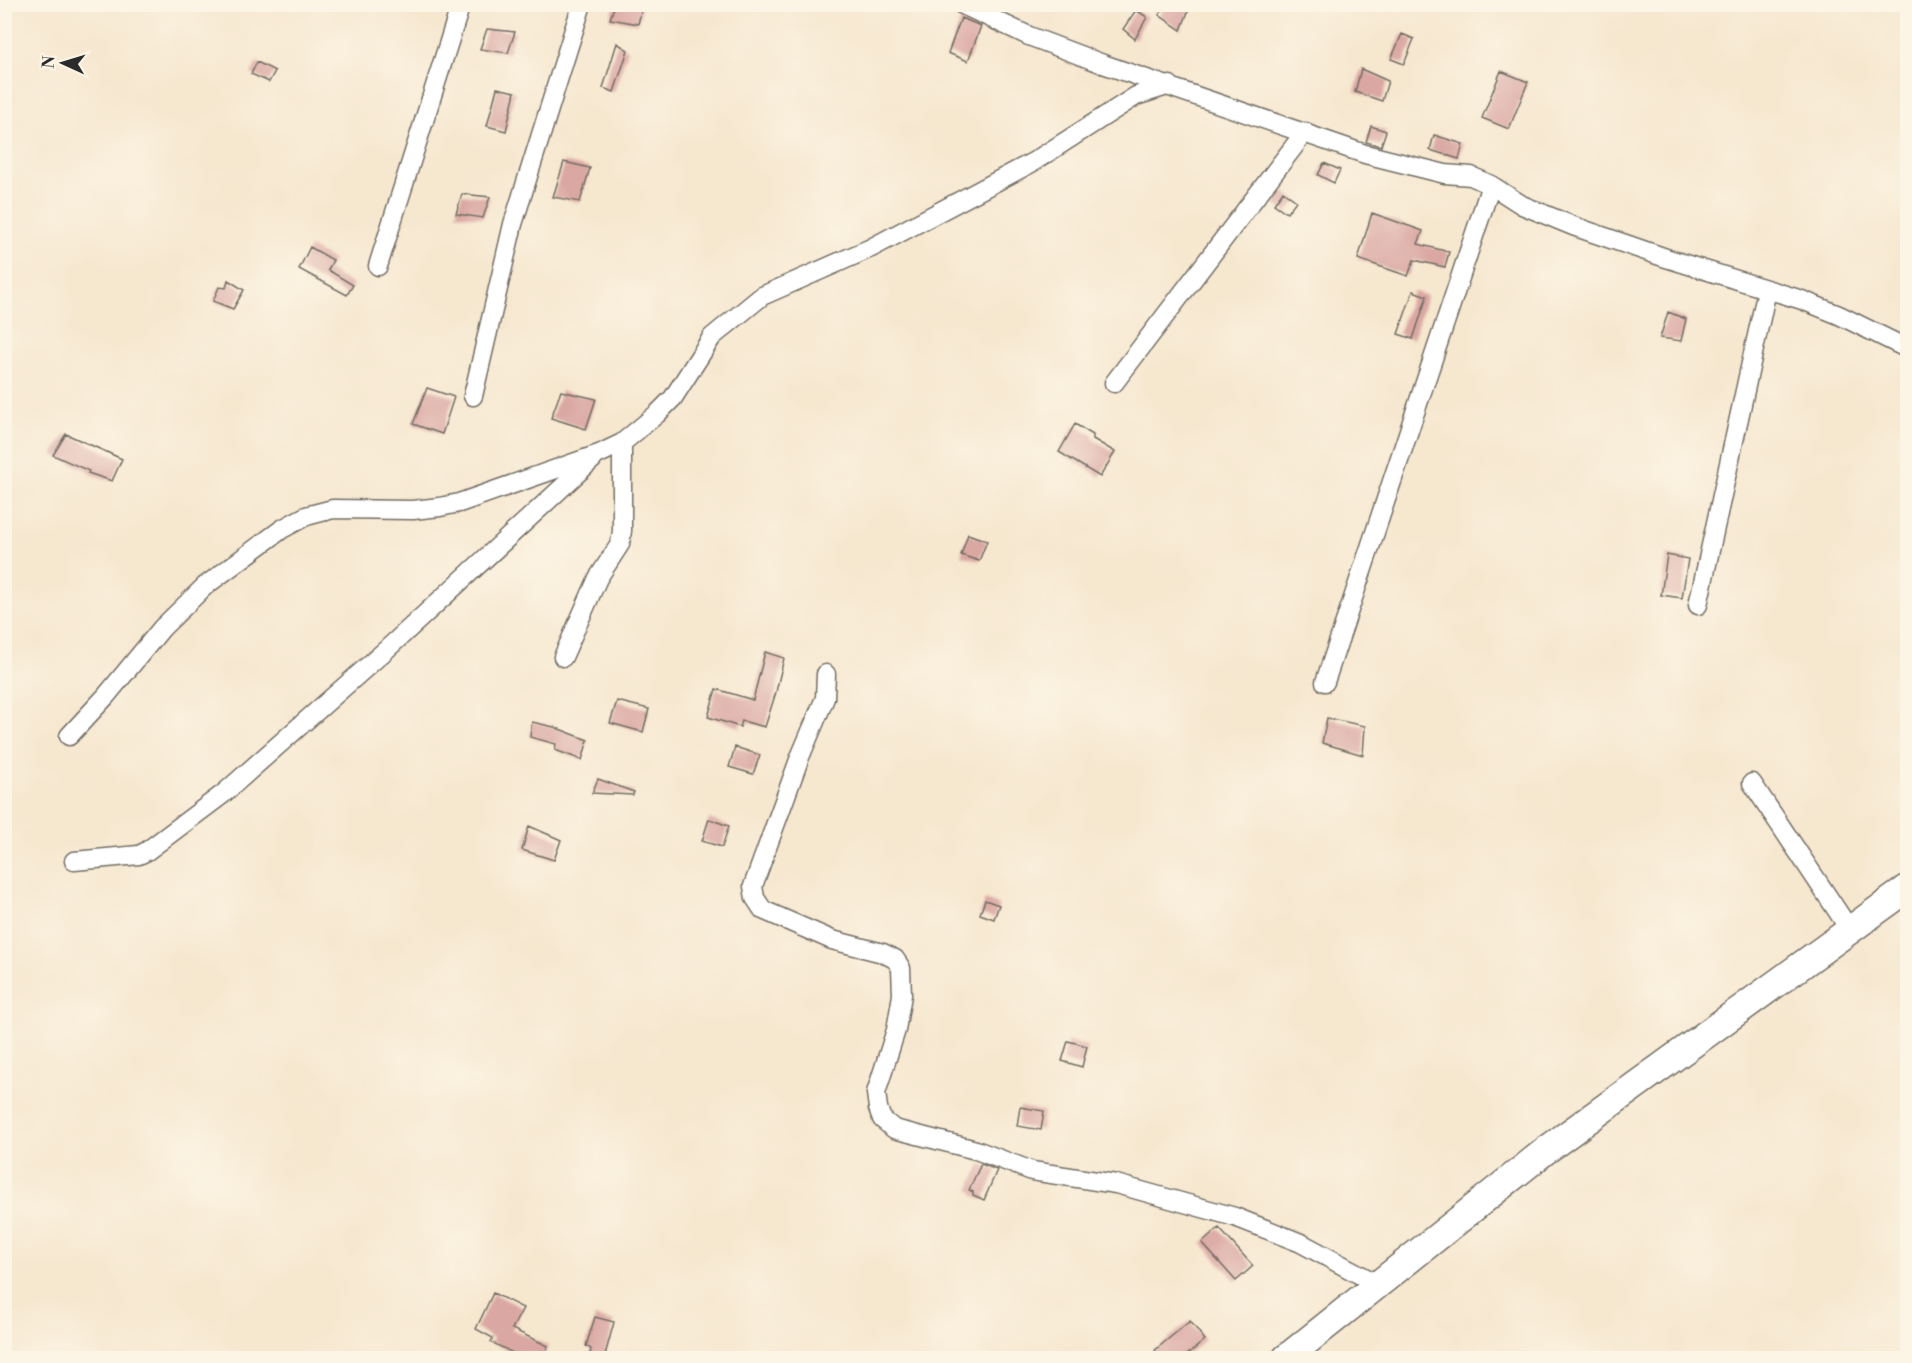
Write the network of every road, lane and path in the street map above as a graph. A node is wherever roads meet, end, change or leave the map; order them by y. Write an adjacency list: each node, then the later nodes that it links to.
1 (461, 4): 7 (street)
2 (582, 4): 11 (street)
3 (961, 4): 4 (street)
4 (1170, 86): 5 (street); 12 (street)
5 (1305, 132): 6 (street); 10 (street)
6 (1491, 184): 8 (street); 17 (street)
7 (378, 266)
8 (1767, 290): 9 (street); 14 (street)
9 (1908, 349)
10 (1114, 383)
11 (473, 396)
12 (622, 443): 13 (street); 15 (street)
13 (599, 454): 18 (street); 20 (street)
14 (1698, 605)
15 (562, 657)
16 (826, 674): 23 (street)
17 (1325, 682)
18 (69, 736)
19 (1752, 783): 22 (street)
20 (74, 861)
21 (1908, 888): 22 (main road)
22 (1850, 930): 23 (main road)
23 (1379, 1285): 24 (main road)
24 (1286, 1359)

